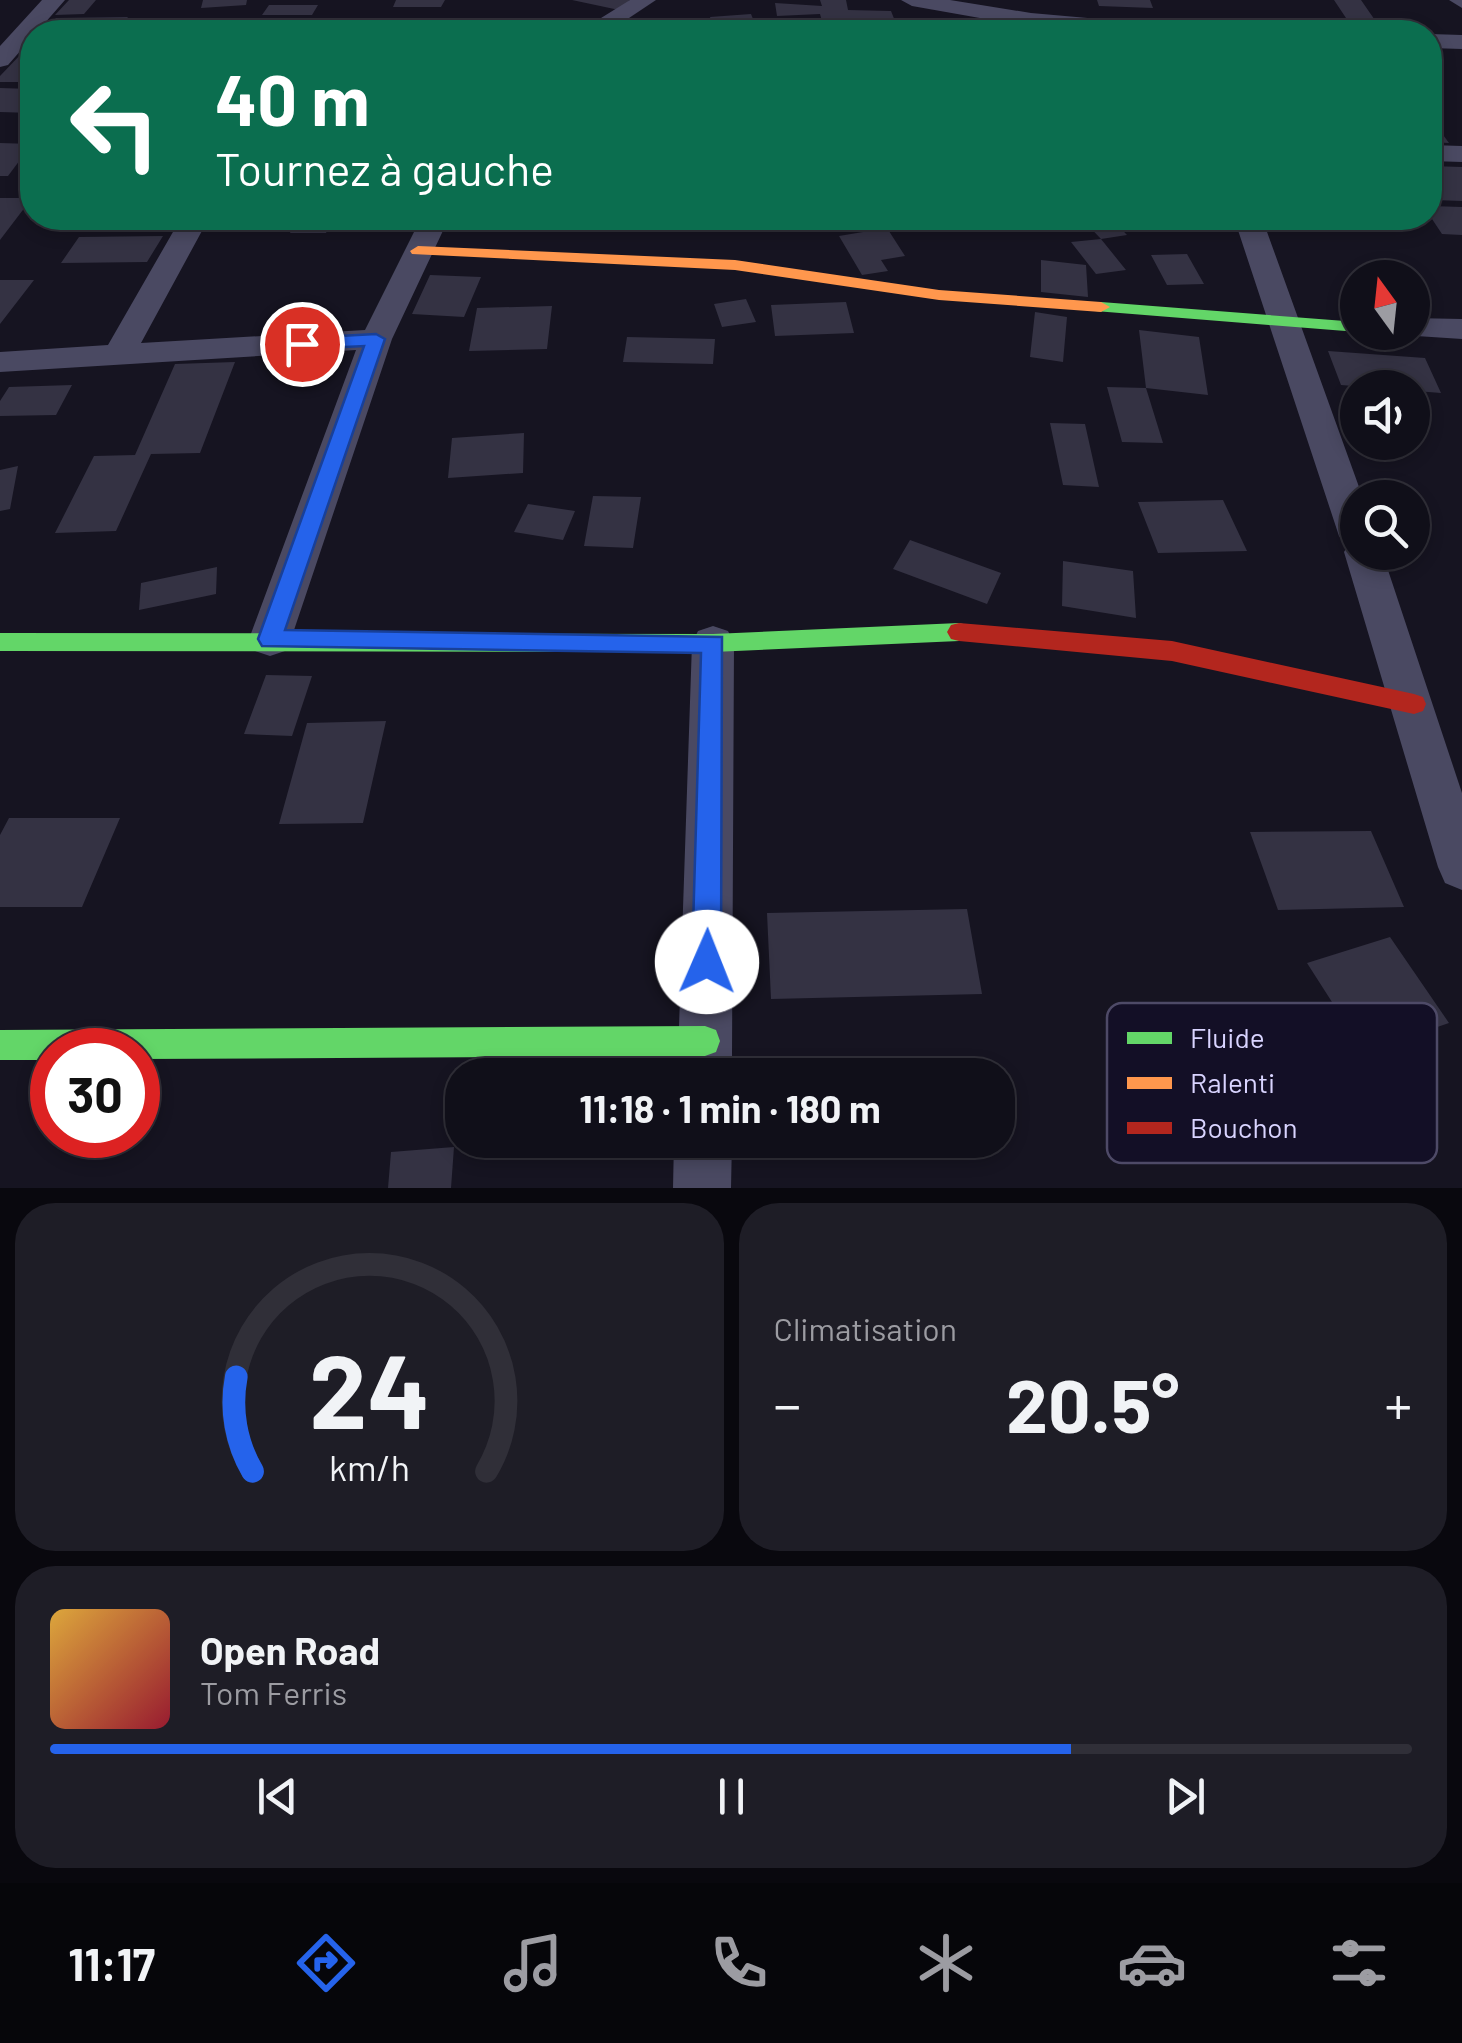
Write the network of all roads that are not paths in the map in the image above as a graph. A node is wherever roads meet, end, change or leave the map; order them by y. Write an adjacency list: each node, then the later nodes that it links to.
1 (54, 0): 5 (street)
2 (645, 0): 6 (street)
3 (912, 0): 4 (street)
4 (959, 4): 7 (street)
5 (36, 20)
6 (611, 20)
7 (1110, 20)
8 (188, 230): 17 (street)
9 (429, 230): 11 (street)
10 (1252, 230): 12 (street)
11 (418, 251): 12 (street); 16 (street)
12 (1287, 325): 13 (street); 19 (street)
13 (1340, 326)
14 (1430, 329): 15 (street)
15 (1462, 330)
16 (376, 339): 17 (street); 21 (street)
17 (119, 354): 18 (street)
18 (0, 362)
19 (1340, 483)
20 (1369, 570): 24 (street)
21 (270, 639): 22 (street); 23 (street)
22 (0, 642)
23 (714, 643): 24 (street); 27 (street)
24 (1414, 704): 25 (street)
25 (1462, 866)
26 (0, 1045): 27 (street)
27 (705, 1058)
28 (703, 1158): 29 (street)
29 (702, 1188)

